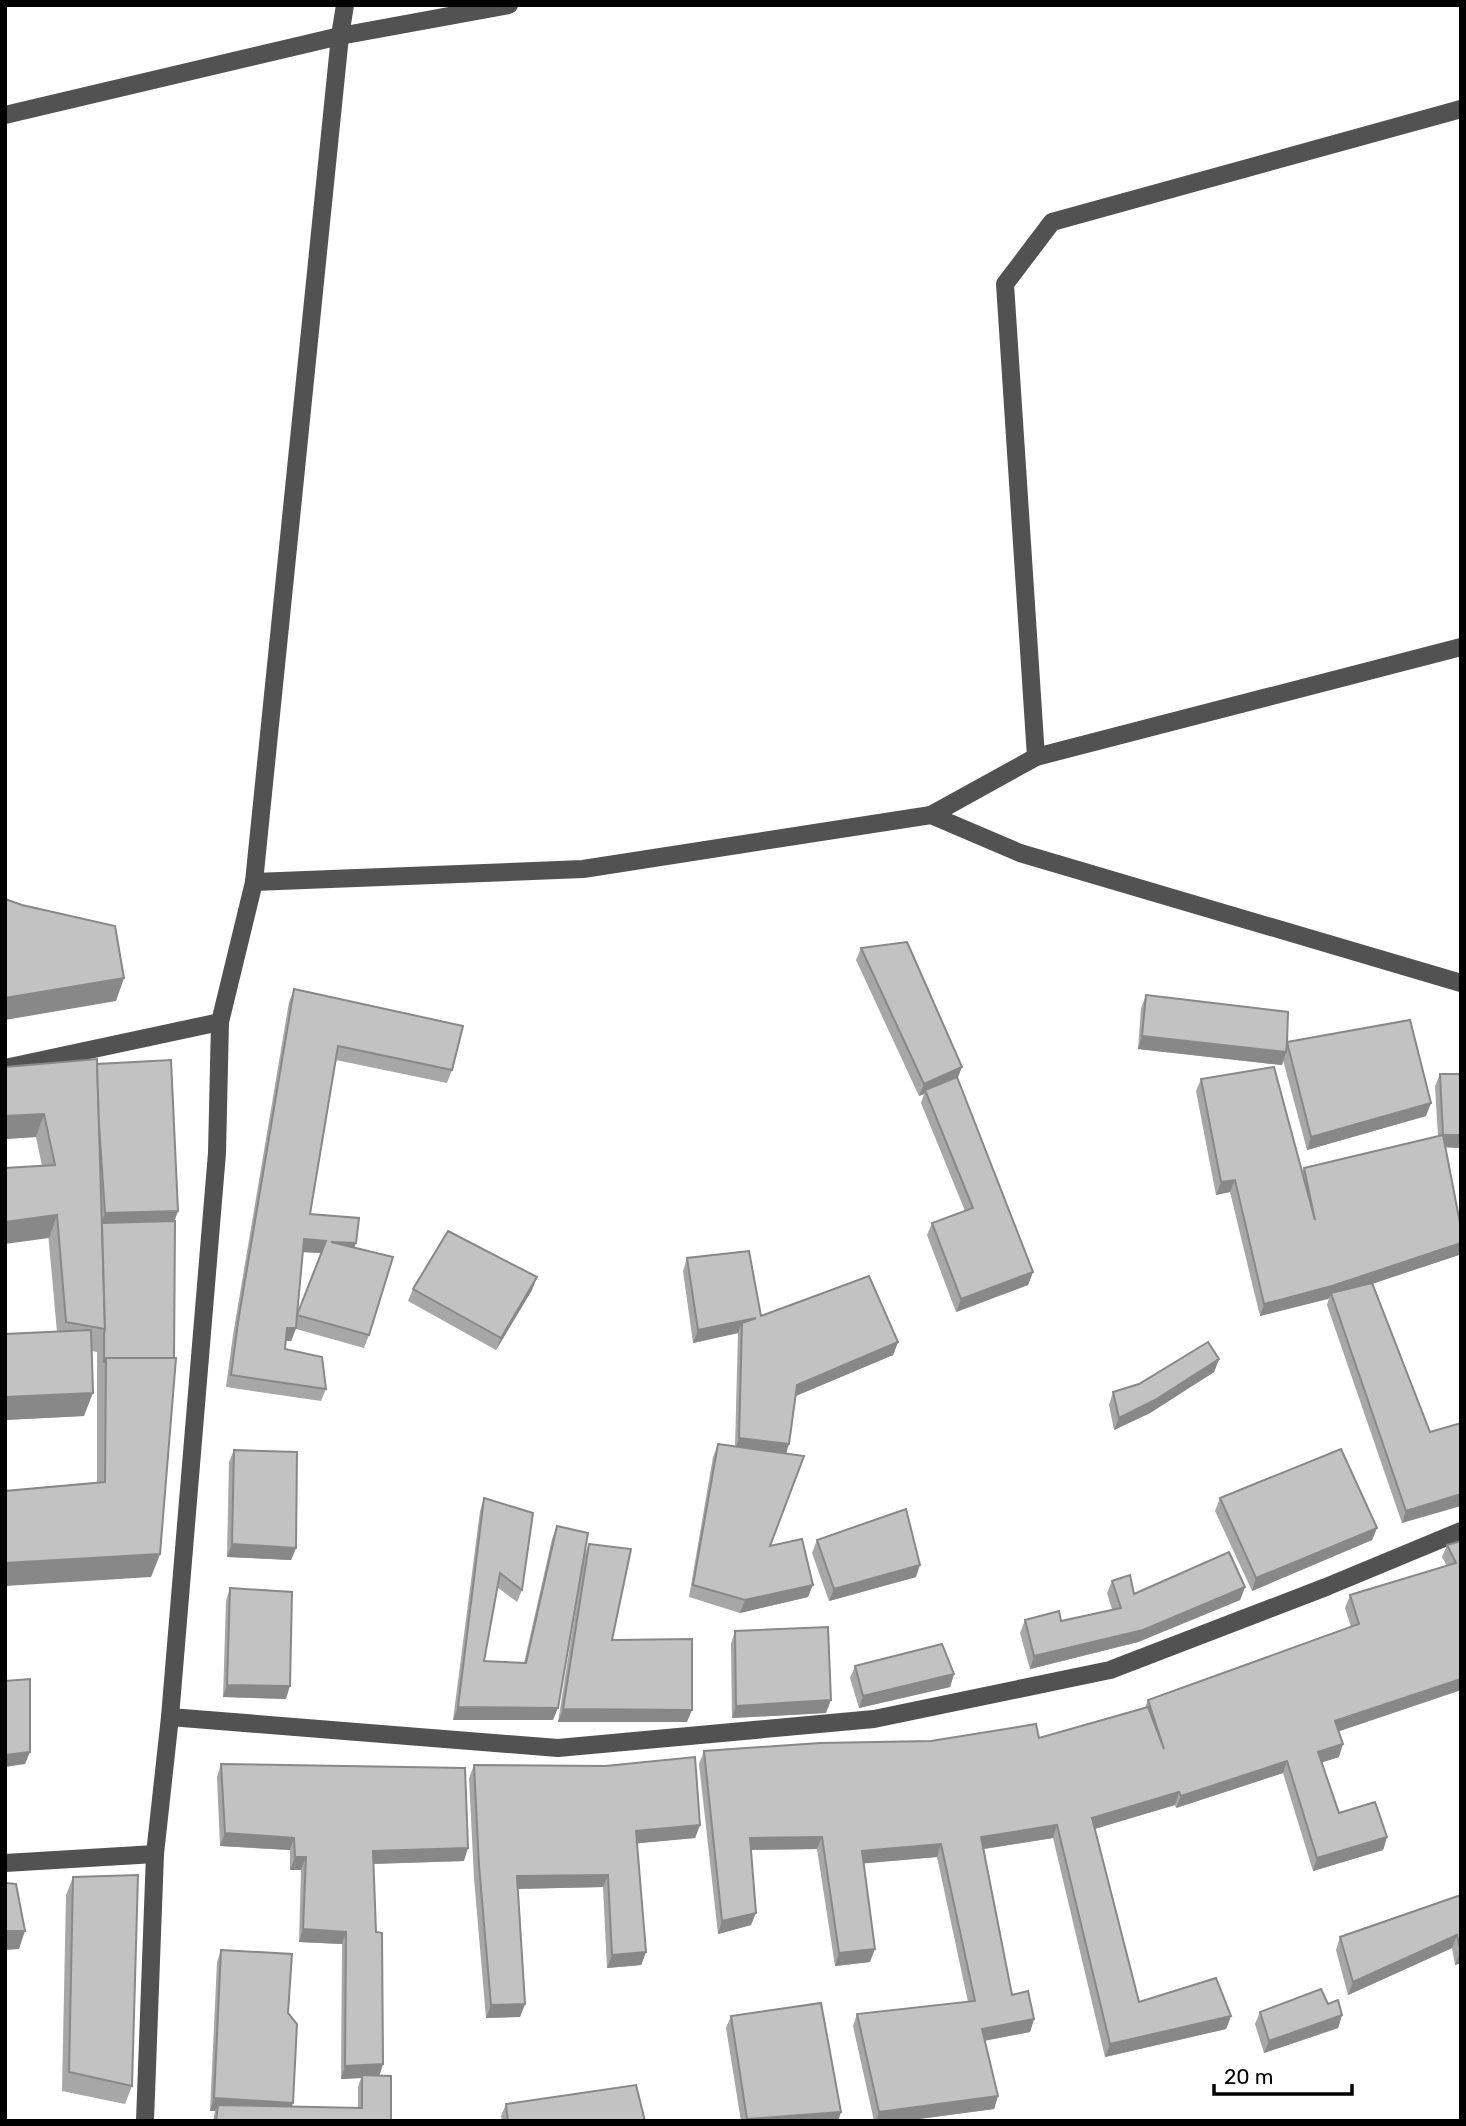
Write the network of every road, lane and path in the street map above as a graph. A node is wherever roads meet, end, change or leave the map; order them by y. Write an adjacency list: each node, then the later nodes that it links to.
1 (345, 5): 3 (street)
2 (509, 5): 3 (street)
3 (340, 36): 5 (street); 9 (street)
4 (1461, 109): 7 (street)
5 (5, 115)
6 (1461, 647): 7 (street)
7 (1036, 757): 8 (street)
8 (931, 815): 9 (street); 10 (street)
9 (254, 882): 11 (street)
10 (1461, 983)
11 (220, 1022): 12 (street); 14 (street)
12 (5, 1068)
13 (1461, 1531): 14 (street)
14 (170, 1717): 15 (street)
15 (155, 1854): 16 (street); 17 (street)
16 (5, 1863)
17 (145, 2121)

